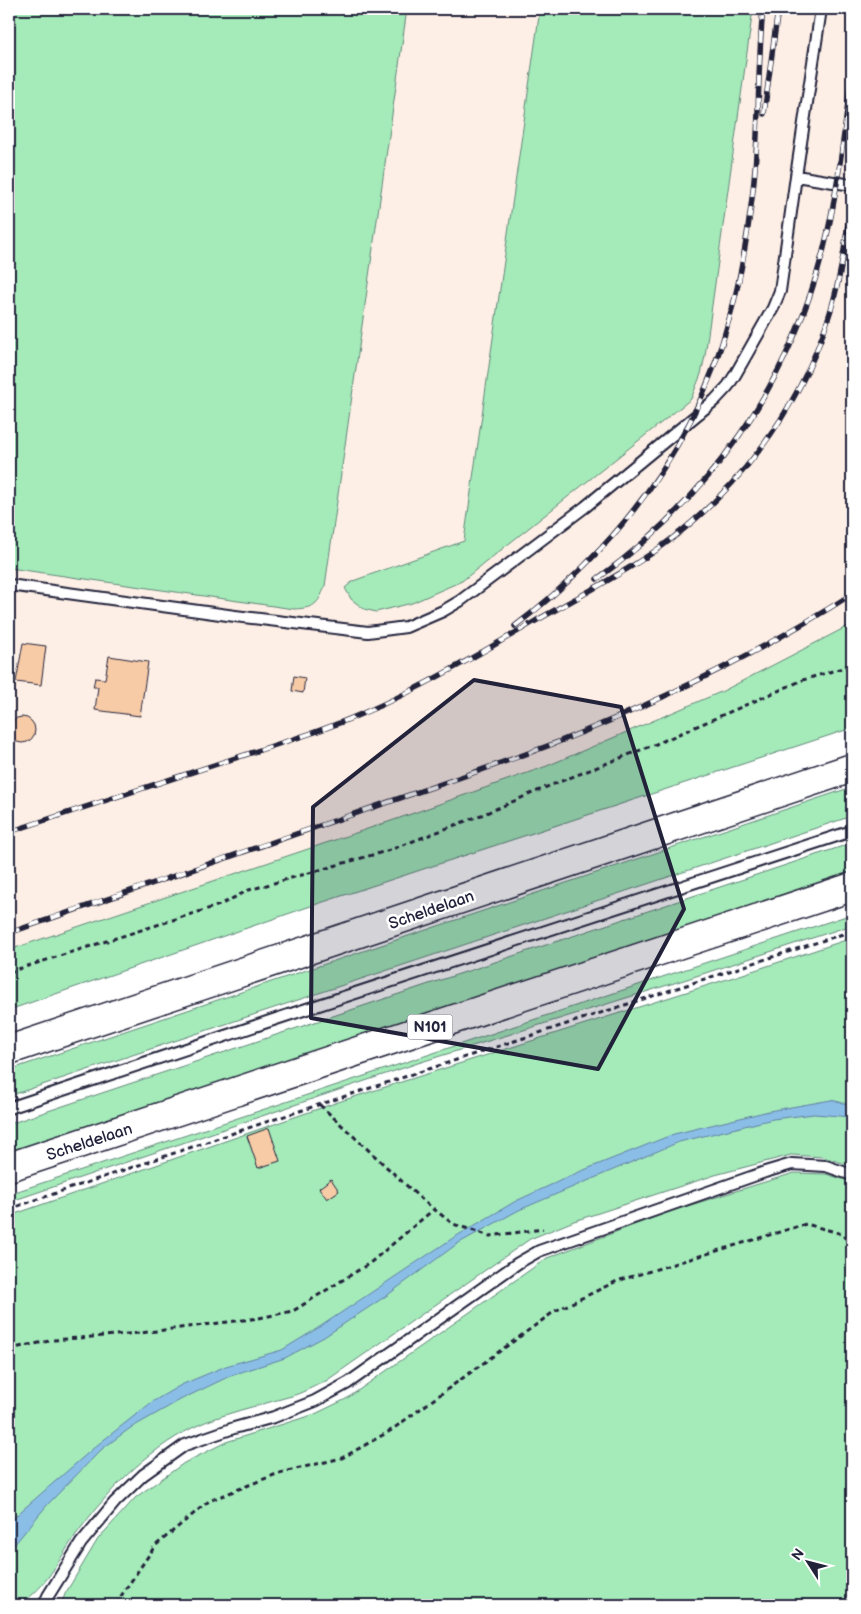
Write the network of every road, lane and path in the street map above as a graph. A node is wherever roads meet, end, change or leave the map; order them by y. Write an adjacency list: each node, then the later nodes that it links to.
1 (821, 9): 2 (lane)
2 (796, 176): 3 (lane); 4 (lane)
3 (852, 185)
4 (9, 585)
5 (852, 665): 10 (path)
6 (852, 768): 11 (main road, Scheldelaan)
7 (852, 831): 13 (lane)
8 (852, 887): 14 (main road, Scheldelaan / N101)
9 (852, 931): 12 (path)
10 (9, 972)
11 (9, 1050)
12 (320, 1104): 16 (path); 17 (path)
13 (9, 1108)
14 (9, 1168)
15 (852, 1175): 21 (lane)
16 (9, 1208)
17 (433, 1210): 18 (path); 20 (path)
18 (552, 1228)
19 (852, 1243): 22 (path)
20 (9, 1349)
21 (44, 1605)
22 (117, 1605)

